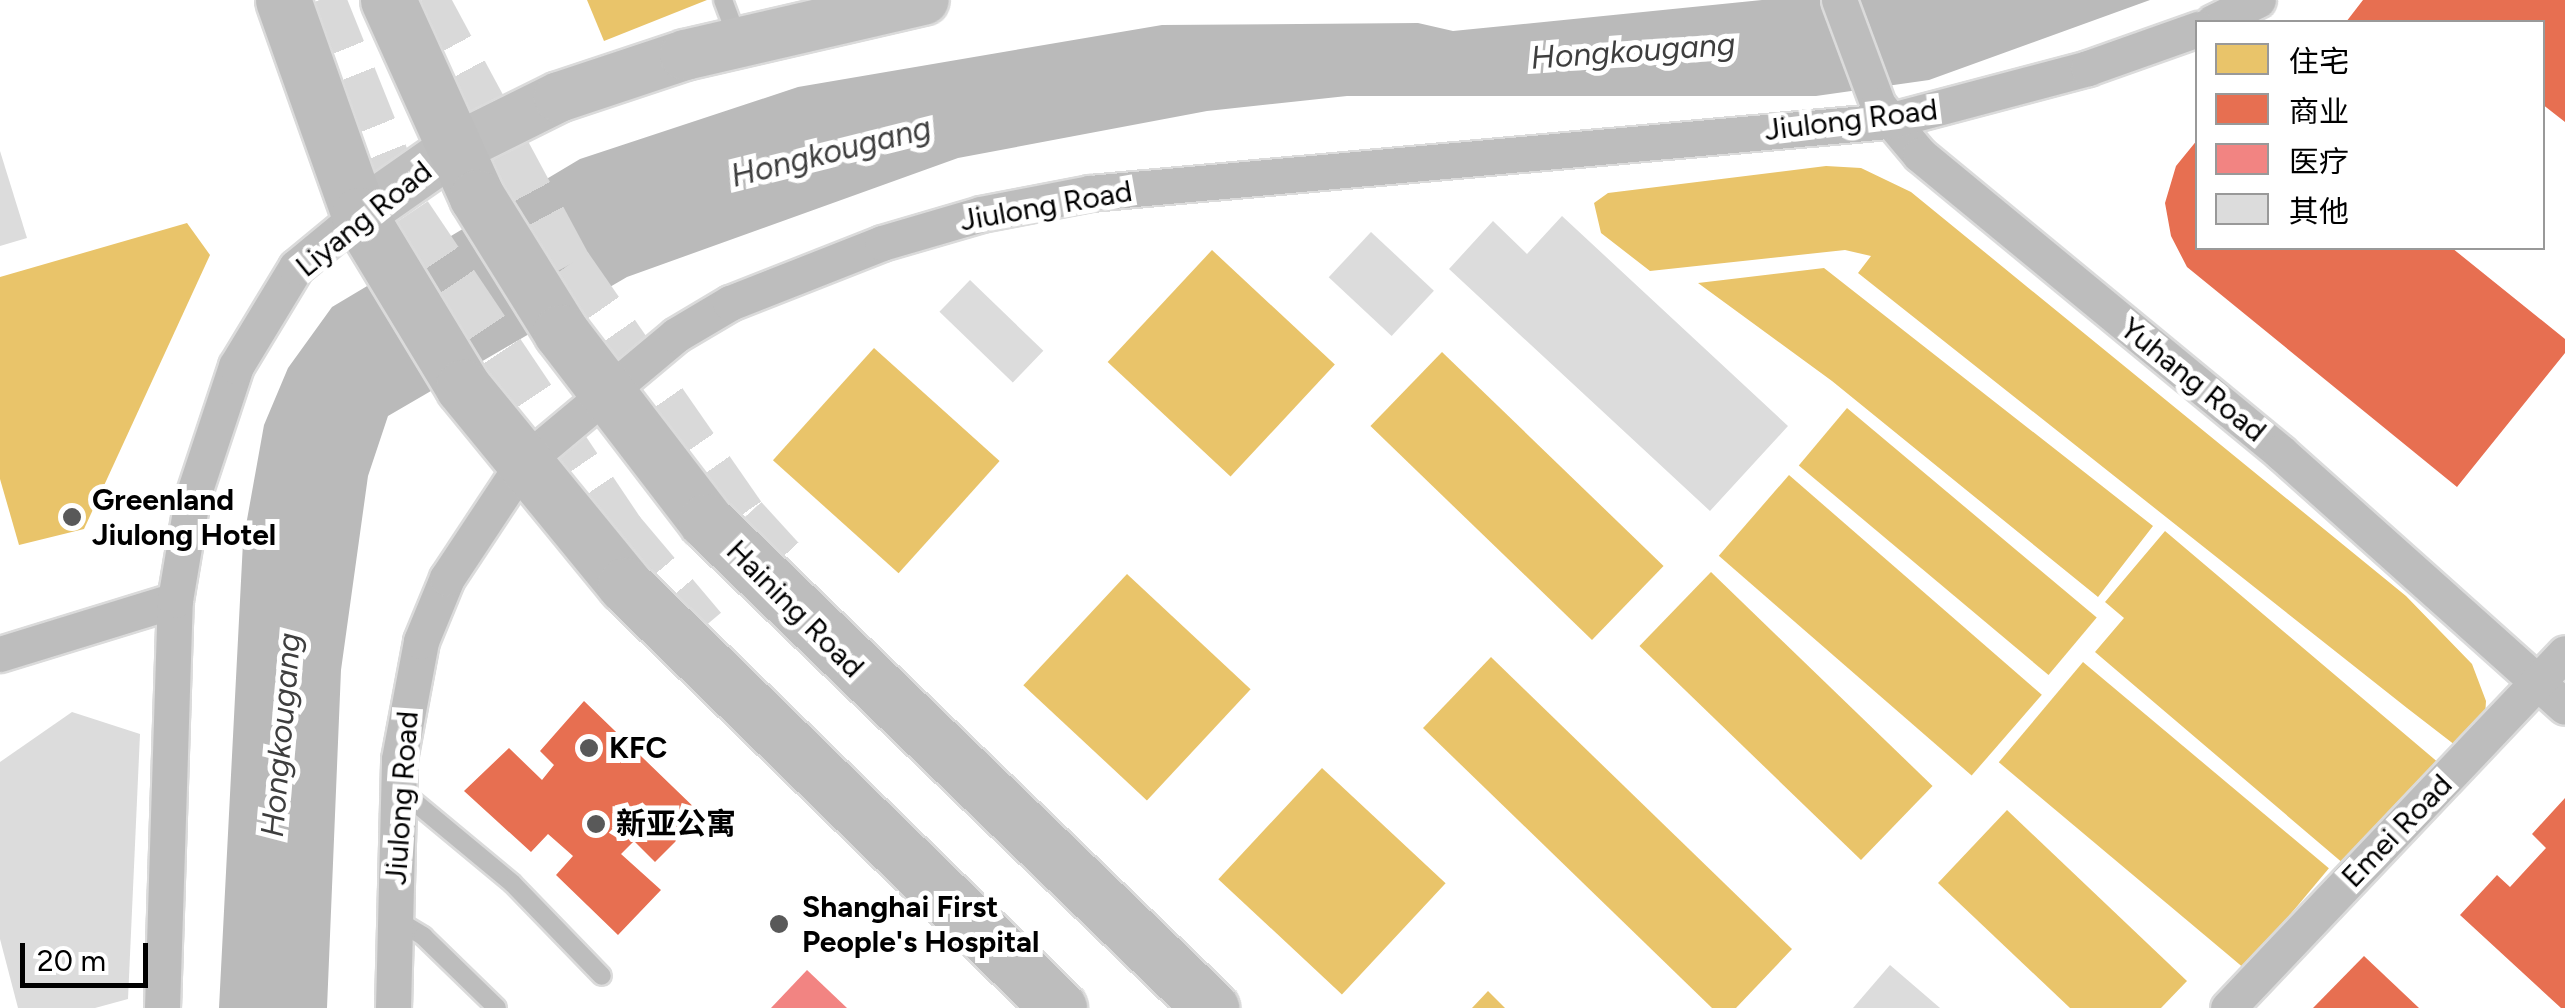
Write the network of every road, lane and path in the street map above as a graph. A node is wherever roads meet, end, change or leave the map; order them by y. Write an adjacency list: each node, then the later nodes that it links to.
1 (282, 0): 11 (main road)
2 (388, 0): 10 (main road, Haining Road)
3 (924, 0): 6 (street, Liyang Road)
4 (1839, 0): 9 (street, Yuhang Road)
5 (2258, 0): 7 (street)
6 (731, 20): 10 (street, Liyang Road)
7 (2217, 20)
8 (2195, 30): 9 (street, Jiulong Road)
9 (1888, 121): 12 (street, Jiulong Road); 17 (street, Yuhang Road)
10 (452, 150): 11 (street, Liyang Road); 12 (main road, Haining Road)
11 (367, 231): 13 (main road); 14 (street, Liyang Road)
12 (604, 392): 13 (street, Jiulong Road); 26 (main road, Haining Road)
13 (523, 463): 19 (street, Jiulong Road); 25 (main road)
14 (175, 600): 16 (street); 22 (street, Liyang Road)
15 (2565, 653): 17 (street, Emei Road)
16 (0, 654)
17 (2538, 681): 18 (street, Yuhang Road); 27 (street, Emei Road)
18 (2565, 707)
19 (398, 789): 20 (street, Jiulong Road); 21 (lane)
20 (395, 920): 23 (street, Jiulong Road); 24 (lane)
21 (602, 976)
22 (162, 1008)
23 (393, 1008)
24 (497, 1008)
25 (1060, 1008)
26 (1211, 1008)
27 (2228, 1008)

